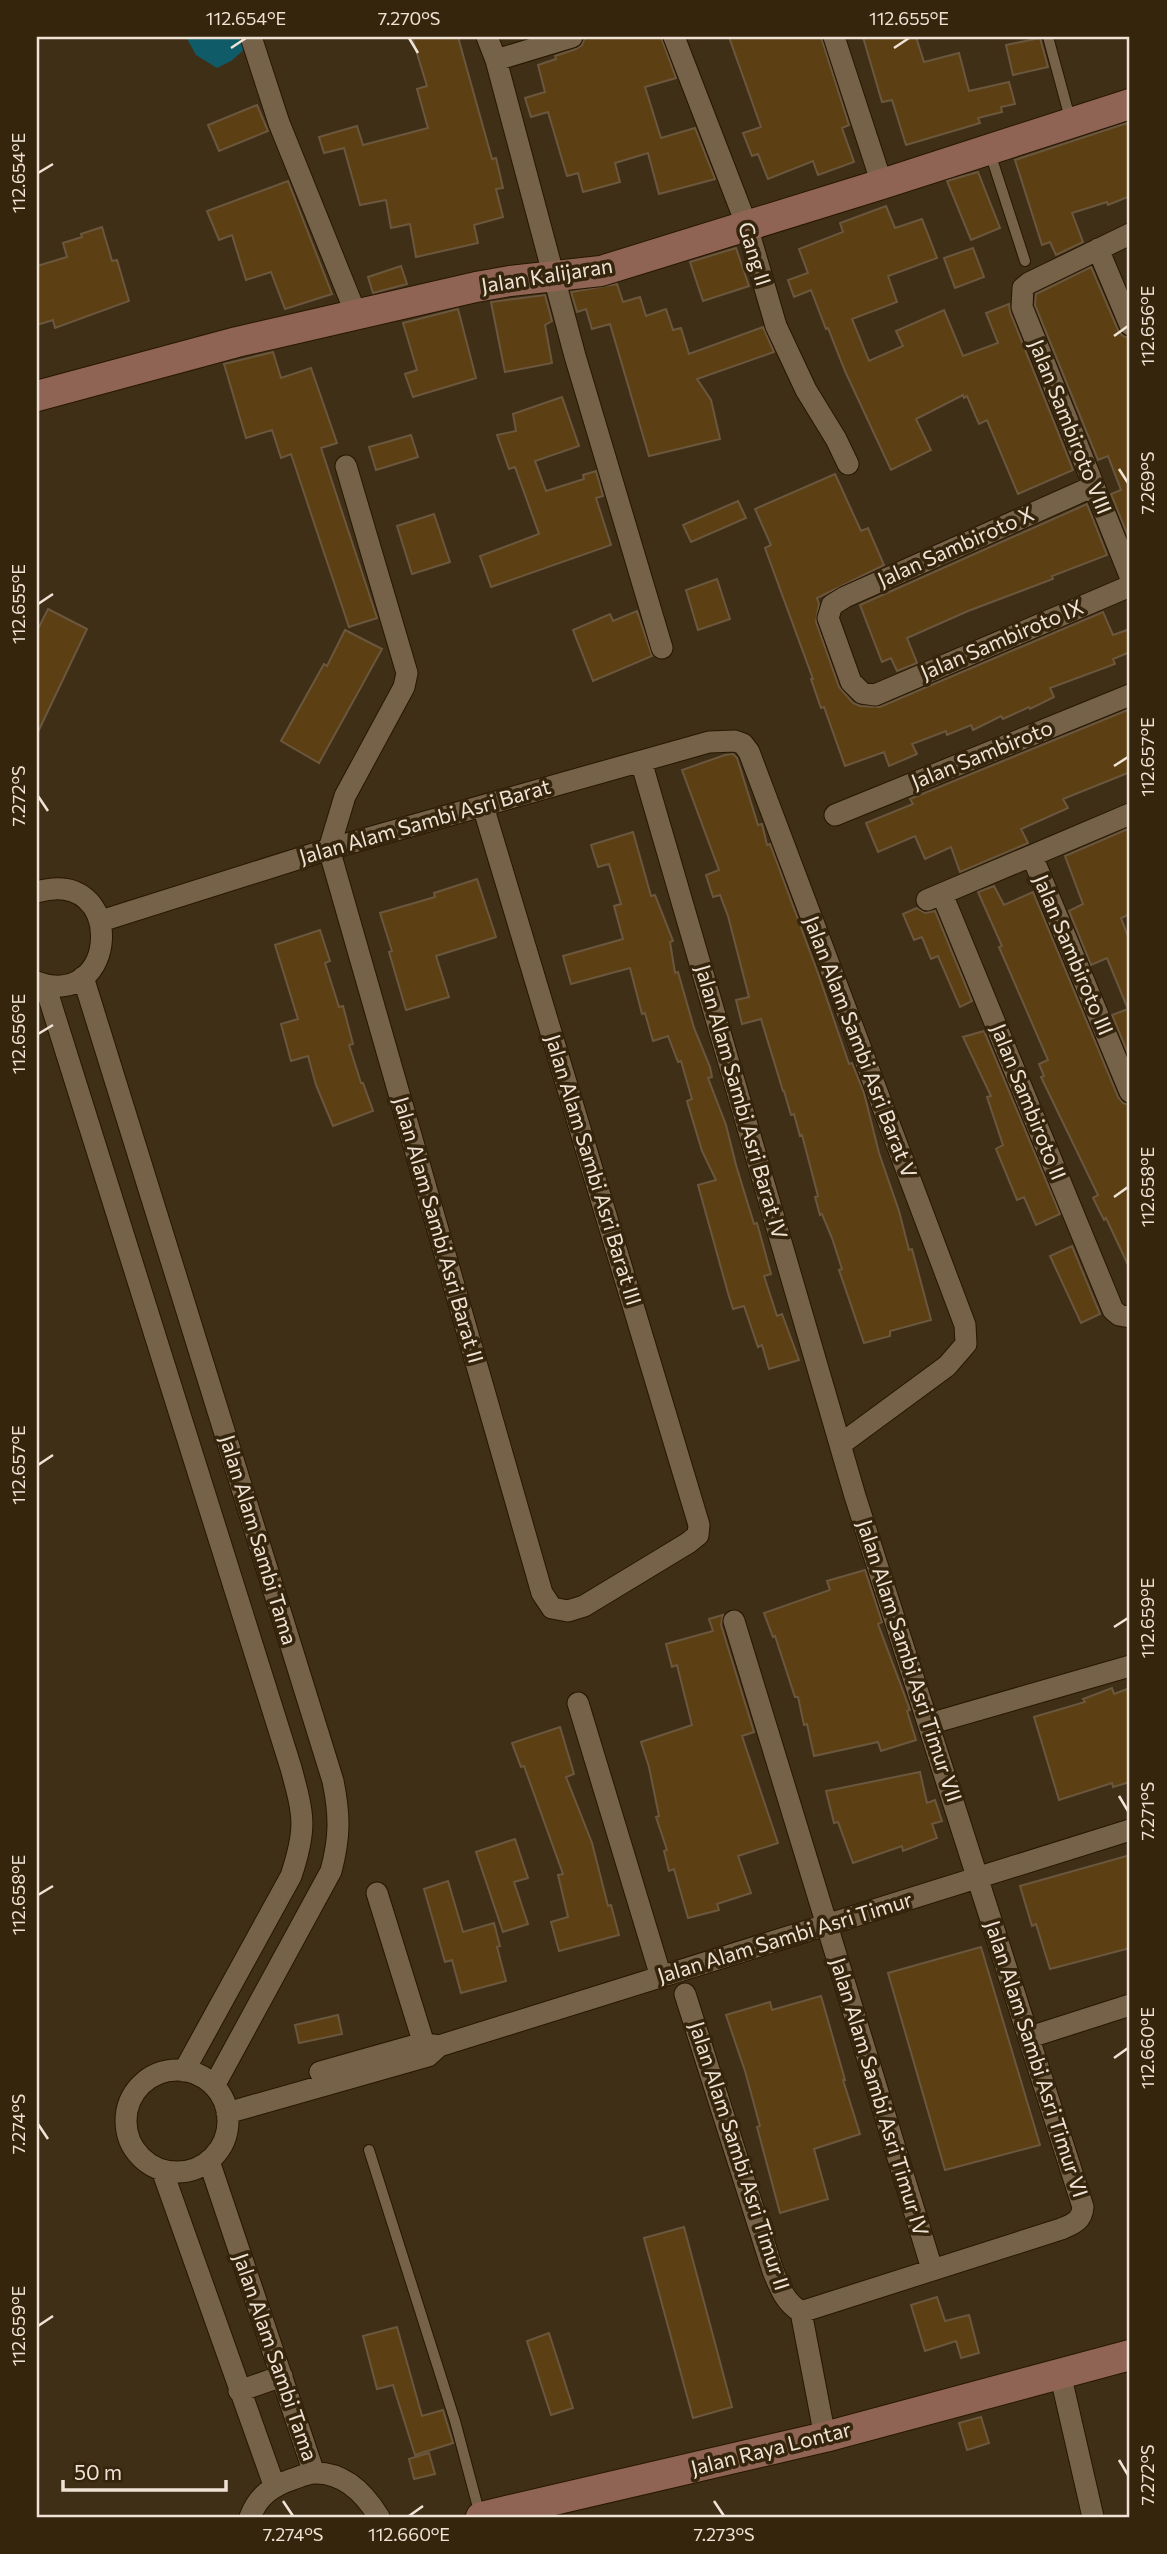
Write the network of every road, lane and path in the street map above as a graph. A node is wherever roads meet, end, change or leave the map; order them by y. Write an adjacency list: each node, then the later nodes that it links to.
1 (251, 37): 17 (street)
2 (487, 37): 7 (street)
3 (572, 37): 7 (street)
4 (674, 37): 12 (street, Gang II)
5 (834, 37): 11 (street)
6 (1048, 37): 9 (lane)
7 (496, 60): 16 (street)
8 (1130, 104): 9 (street, Jalan Kalijaran)
9 (1071, 124): 10 (street, Jalan Kalijaran)
10 (989, 150): 11 (street, Jalan Kalijaran); 15 (lane)
11 (882, 184): 12 (street, Jalan Kalijaran)
12 (747, 226): 16 (street, Jalan Kalijaran); 20 (street, Gang II)
13 (1130, 234): 14 (street)
14 (1098, 249): 18 (street); 22 (street, Jalan Sambiroto VIII)
15 (1025, 261)
16 (553, 277): 17 (street, Jalan Kalijaran); 25 (street)
17 (356, 314): 19 (street, Jalan Kalijaran)
18 (1130, 325)
19 (37, 396)
20 (848, 464)
21 (346, 466): 33 (street)
22 (1094, 486): 23 (street, Jalan Sambiroto VIII); 26 (street, Jalan Sambiroto X)
23 (1130, 576)
24 (1130, 586): 26 (street, Jalan Sambiroto IX)
25 (662, 648)
26 (875, 695)
27 (1130, 695): 31 (street, Jalan Sambiroto)
28 (749, 751): 29 (street, Jalan Alam Sambi Asri Barat); 41 (street, Jalan Alam Sambi Asri Barat V)
29 (641, 761): 30 (street, Jalan Alam Sambi Asri Barat); 41 (street, Jalan Alam Sambi Asri Barat IV)
30 (483, 806): 33 (street, Jalan Alam Sambi Asri Barat); 42 (street, Jalan Alam Sambi Asri Barat III)
31 (835, 815)
32 (1128, 824): 34 (street, Jalan Sambiroto II)
33 (329, 849): 36 (street, Jalan Alam Sambi Asri Barat); 42 (street, Jalan Alam Sambi Asri Barat II)
34 (1032, 856): 39 (street, Jalan Sambiroto III); 40 (street, Jalan Sambiroto II)
35 (37, 892): 36 (street)
36 (101, 920): 37 (street)
37 (83, 977): 38 (street); 57 (street, Jalan Alam Sambi Tama)
38 (41, 983): 56 (street, Jalan Alam Sambi Tama)
39 (1130, 1092)
40 (1122, 1313)
41 (842, 1450): 46 (street, Jalan Alam Sambi Asri Timur VII)
42 (552, 1608)
43 (734, 1621): 50 (street, Jalan Alam Sambi Asri Timur IV)
44 (1130, 1666): 46 (street)
45 (578, 1703): 51 (street)
46 (929, 1724): 48 (street, Jalan Alam Sambi Asri Timur VII)
47 (1130, 1830): 48 (street, Jalan Alam Sambi Asri Timur)
48 (979, 1878): 50 (street, Jalan Alam Sambi Asri Timur); 54 (street, Jalan Alam Sambi Asri Timur VI)
49 (377, 1893): 55 (street)
50 (826, 1925): 51 (street, Jalan Alam Sambi Asri Timur); 61 (street, Jalan Alam Sambi Asri Timur IV)
51 (661, 1977): 55 (street, Jalan Alam Sambi Asri Timur)
52 (685, 1994): 62 (street, Jalan Alam Sambi Asri Timur II)
53 (1130, 2005): 54 (street)
54 (1030, 2036): 61 (street, Jalan Alam Sambi Asri Timur VI)
55 (430, 2048): 57 (street, Jalan Alam Sambi Asri Timur)
56 (184, 2071): 57 (street); 60 (street)
57 (221, 2100): 59 (street)
58 (369, 2150): 72 (lane)
59 (209, 2161): 60 (street); 65 (street, Jalan Alam Sambi Tama)
60 (162, 2170): 66 (street, Jalan Alam Sambi Tama)
61 (932, 2269): 62 (street)
62 (801, 2312): 67 (street, Jalan Alam Sambi Asri Timur II)
63 (1130, 2355): 64 (street, Jalan Raya Lontar)
64 (1060, 2373): 67 (street, Jalan Raya Lontar); 73 (street)
65 (282, 2376): 66 (street); 68 (street, Jalan Alam Sambi Tama)
66 (239, 2391): 69 (street, Jalan Alam Sambi Tama)
67 (825, 2437): 72 (street, Jalan Raya Lontar)
68 (314, 2473): 69 (street); 71 (street, Jalan Alam Sambi Tama)
69 (274, 2485): 70 (street)
70 (250, 2517)
71 (379, 2517)
72 (480, 2517)
73 (1093, 2517)

